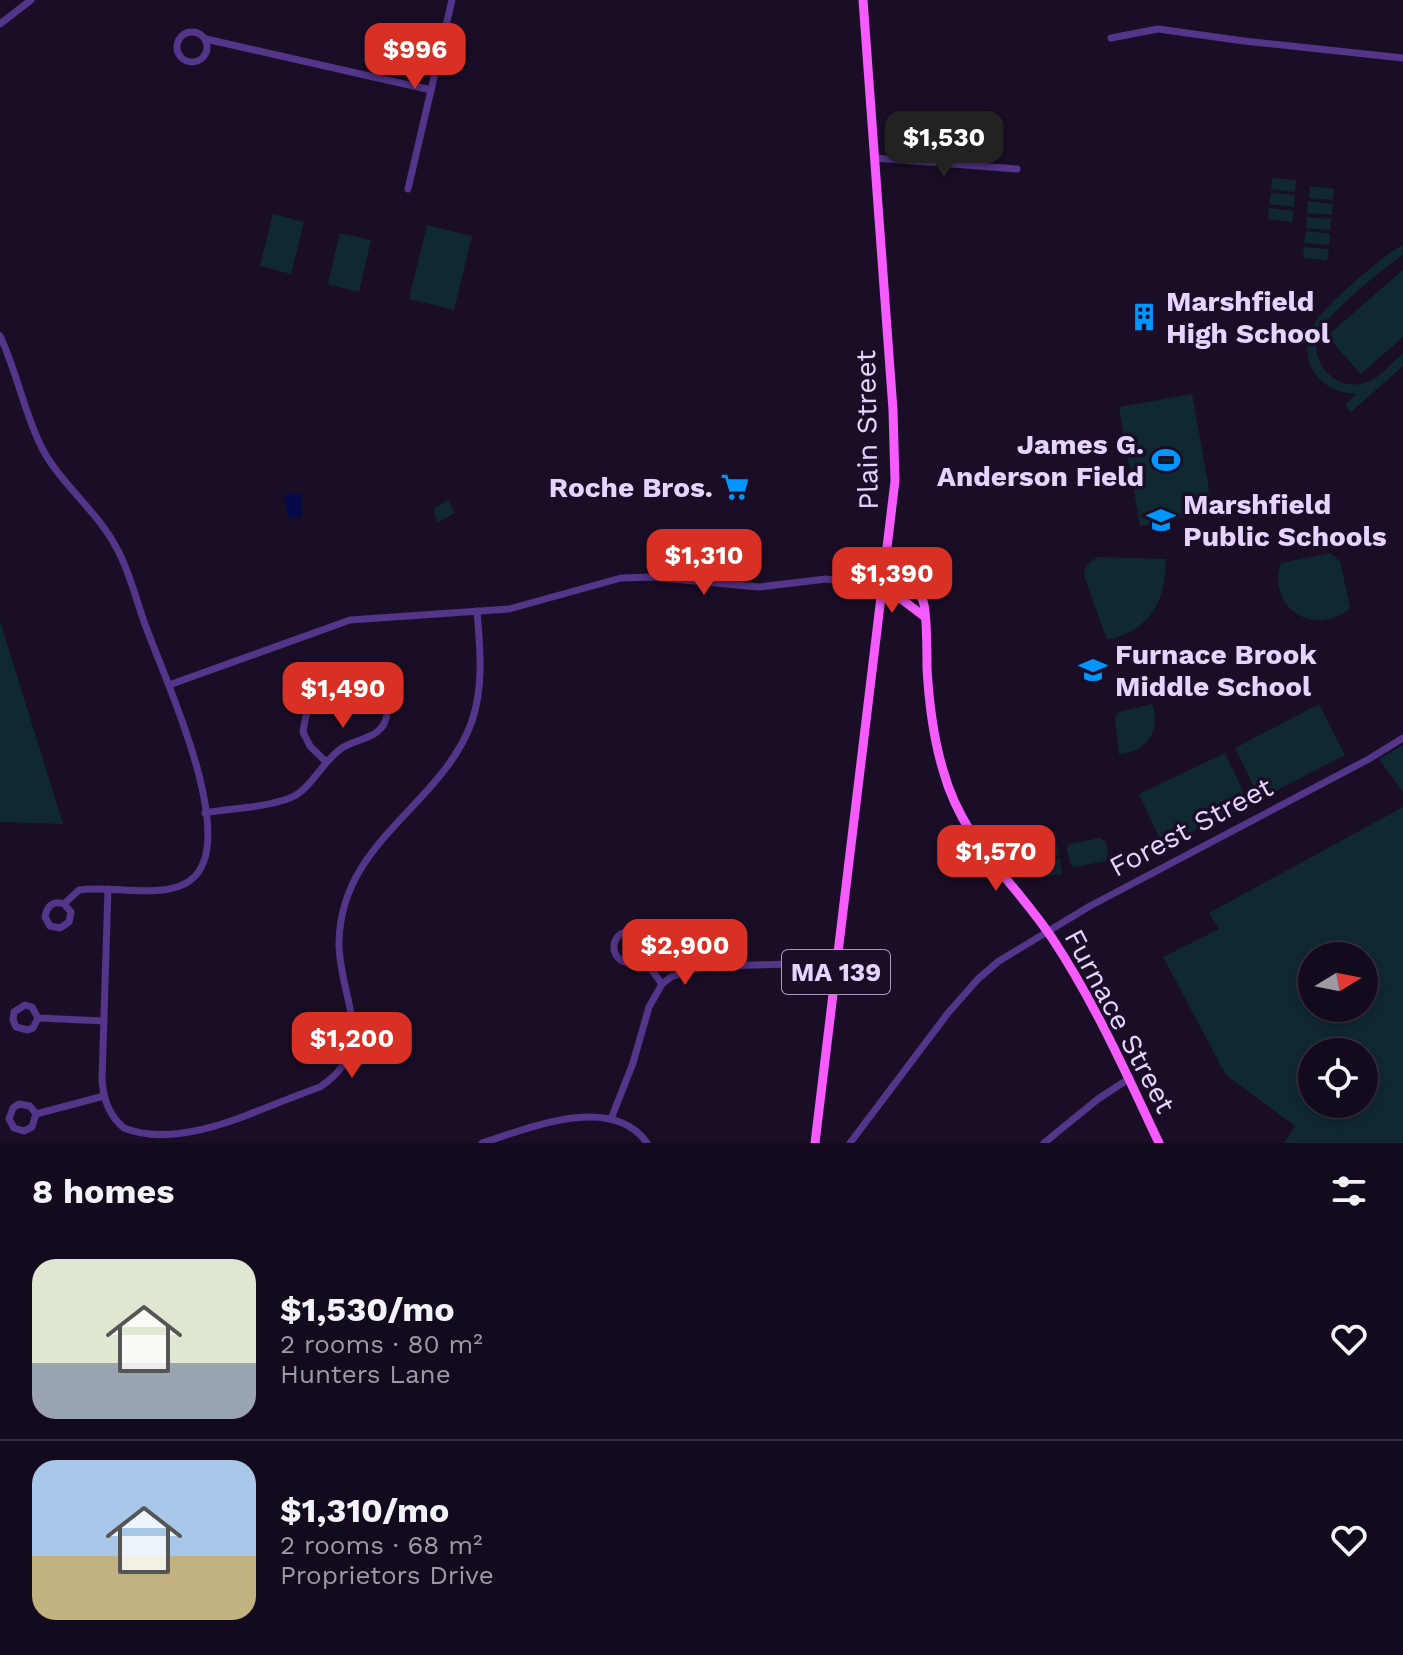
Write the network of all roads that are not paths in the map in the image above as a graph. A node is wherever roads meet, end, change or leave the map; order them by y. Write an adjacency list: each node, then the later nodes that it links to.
1 (12, 0): 5 (street)
2 (31, 0): 5 (street)
3 (452, 0): 10 (street)
4 (863, 0): 11 (main road, Plain Street / MA 139)
5 (19, 9): 6 (street)
6 (0, 24)
7 (1111, 38): 9 (street)
8 (206, 39): 8 (street); 10 (street)
9 (1403, 58)
10 (431, 90): 13 (street)
11 (875, 158): 12 (street); 15 (main road, Plain Street / MA 139)
12 (1017, 169)
13 (408, 189)
14 (0, 336): 18 (street)
15 (884, 586): 16 (street); 17 (main road); 17 (main road, Furnace Street); 26 (main road, Plain Street / MA 139)
16 (477, 611): 18 (street); 31 (street)
17 (925, 617): 24 (main road, Furnace Street)
18 (169, 685): 21 (street)
19 (1403, 738): 24 (street, Forest Street)
20 (326, 762): 20 (street); 21 (street)
21 (205, 813): 22 (street)
22 (108, 889): 23 (street); 29 (street)
23 (64, 904)
24 (1047, 930): 30 (main road, Furnace Street); 37 (street, Forest Street)
25 (642, 957): 25 (street); 27 (street)
26 (837, 963): 27 (street); 36 (main road, Plain Street / MA 139)
27 (662, 984): 33 (street)
28 (38, 1018): 29 (street)
29 (104, 1021): 31 (street)
30 (1130, 1078): 38 (street); 39 (main road, Furnace Street)
31 (104, 1096): 32 (street)
32 (36, 1114)
33 (611, 1119): 34 (street); 35 (street)
34 (482, 1143)
35 (647, 1143)
36 (815, 1143)
37 (850, 1143)
38 (1044, 1143)
39 (1159, 1143)

